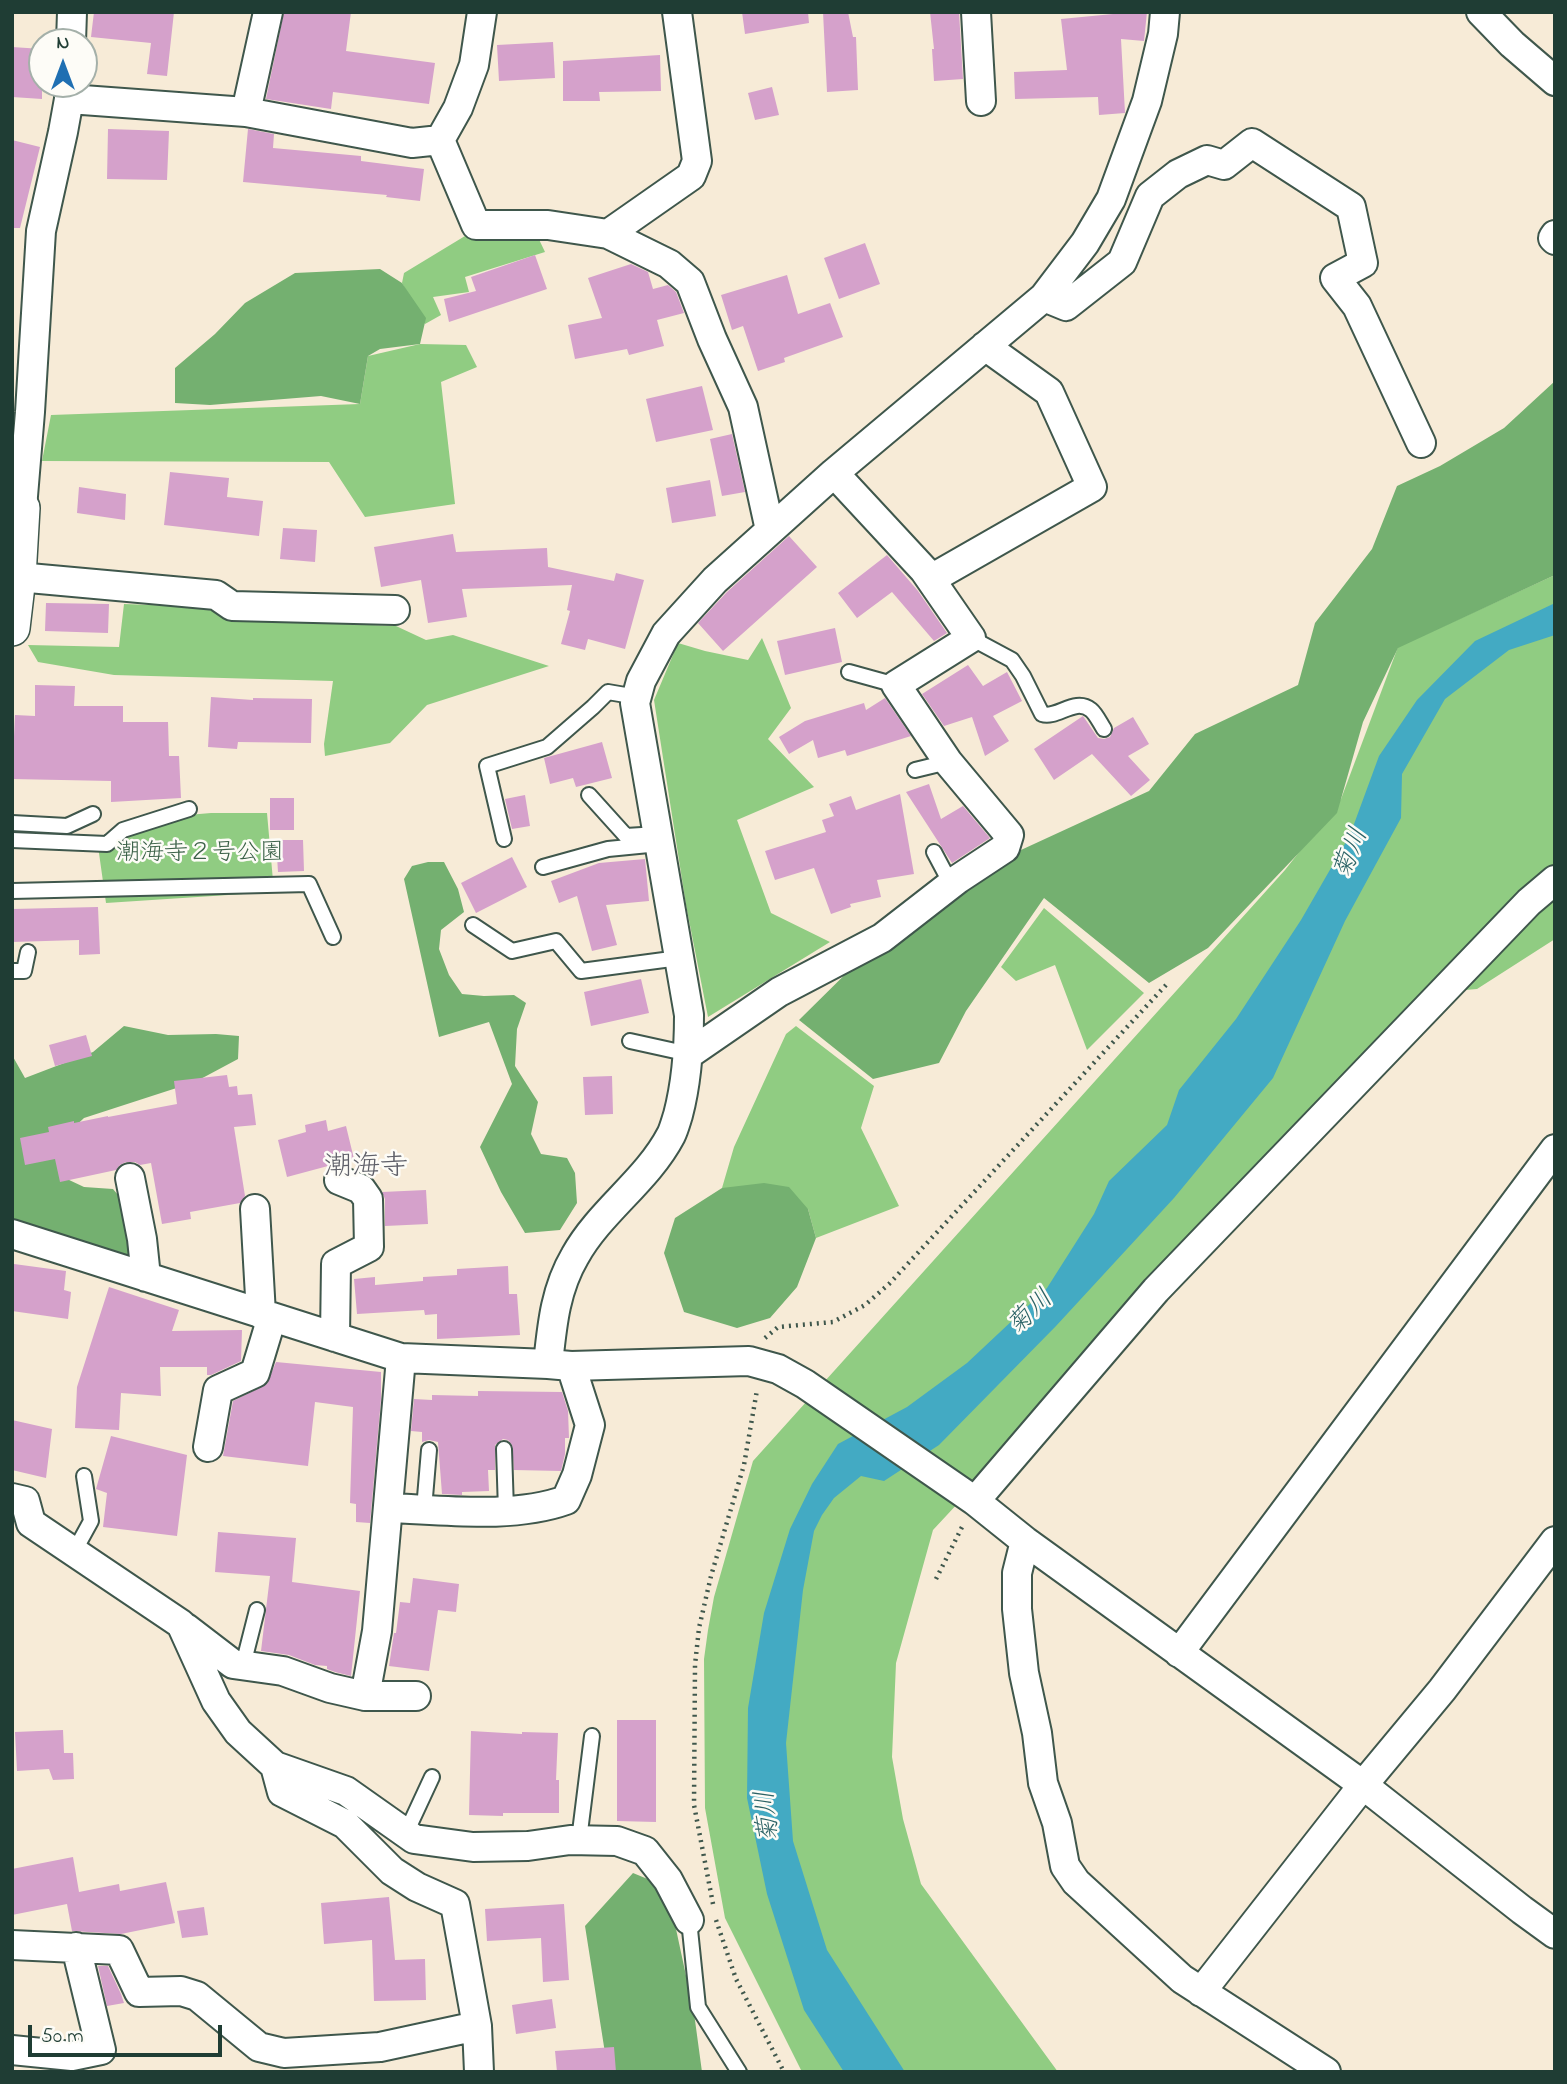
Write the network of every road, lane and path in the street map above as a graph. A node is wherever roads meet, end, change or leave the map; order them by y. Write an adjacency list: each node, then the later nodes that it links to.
1 (268, 12): 11 (street)
2 (482, 12): 12 (street)
3 (677, 12): 13 (street)
4 (976, 12): 10 (street)
5 (1165, 12): 14 (street)
6 (1480, 12): 7 (street)
7 (1555, 81)
8 (98, 95): 11 (street)
9 (68, 98): 18 (street)
10 (982, 102)
11 (246, 112): 12 (street)
12 (440, 140): 13 (street)
13 (608, 234): 19 (street)
14 (1044, 297): 15 (street); 16 (street)
15 (985, 346): 17 (street); 20 (street)
16 (1421, 443)
17 (834, 473): 19 (street); 20 (street)
18 (17, 507): 21 (street)
19 (770, 530): 26 (street)
20 (931, 579): 23 (street)
21 (15, 598): 22 (street)
22 (395, 610)
23 (971, 638): 25 (street); 27 (lane)
24 (849, 672): 25 (lane)
25 (895, 685): 28 (street)
26 (637, 696): 35 (lane); 36 (street)
27 (1104, 729)
28 (948, 762): 29 (lane); 40 (street)
29 (915, 770)
30 (589, 795): 36 (lane)
31 (189, 809): 34 (lane)
32 (93, 814): 33 (lane)
33 (12, 823)
34 (12, 839)
35 (504, 839)
36 (659, 839): 38 (lane); 45 (street)
37 (934, 852): 40 (lane)
38 (543, 867)
39 (1555, 880): 65 (street)
40 (951, 884): 49 (street)
41 (12, 891): 43 (lane)
42 (473, 925): 45 (lane)
43 (333, 937)
44 (28, 952): 46 (lane)
45 (680, 958): 49 (street)
46 (12, 971)
47 (1166, 985): 59 (path)
48 (630, 1041): 49 (lane)
49 (689, 1054): 60 (street)
50 (1555, 1149): 76 (street)
51 (130, 1178): 55 (street)
52 (339, 1180): 57 (street)
53 (255, 1209): 56 (street)
54 (12, 1234): 55 (street)
55 (146, 1277): 56 (street)
56 (266, 1315): 57 (street); 61 (street)
57 (335, 1337): 58 (street)
58 (401, 1358): 60 (street); 67 (street)
59 (755, 1363): 60 (street); 65 (street); 96 (path)
60 (559, 1365): 69 (street)
61 (208, 1447)
62 (504, 1449): 69 (lane)
63 (429, 1450): 68 (lane)
64 (83, 1476): 72 (lane)
65 (969, 1497): 70 (street); 73 (path)
66 (12, 1498): 72 (street)
67 (388, 1508): 68 (street); 78 (street)
68 (424, 1509): 69 (street)
69 (506, 1510)
70 (1025, 1541): 76 (street); 90 (street)
71 (1555, 1541): 83 (street)
72 (74, 1552): 75 (street)
73 (936, 1579)
74 (257, 1610): 77 (lane)
75 (181, 1624): 77 (street); 81 (street)
76 (1179, 1653): 83 (street)
77 (243, 1665): 78 (street)
78 (365, 1696): 79 (street)
79 (416, 1696)
80 (592, 1736): 85 (lane)
81 (275, 1766): 84 (street); 91 (street)
82 (432, 1777): 84 (lane)
83 (1363, 1785): 87 (street); 90 (street)
84 (406, 1833): 85 (street)
85 (579, 1840): 86 (street)
86 (689, 1920): 95 (lane)
87 (1555, 1934)
88 (12, 1945): 89 (street)
89 (76, 1947): 92 (street); 93 (street)
90 (1201, 1992): 97 (street)
91 (477, 2026): 93 (street); 94 (street)
92 (12, 2050)
93 (259, 2060)
94 (479, 2072)
95 (739, 2072)
96 (784, 2072)
97 (1326, 2072)

